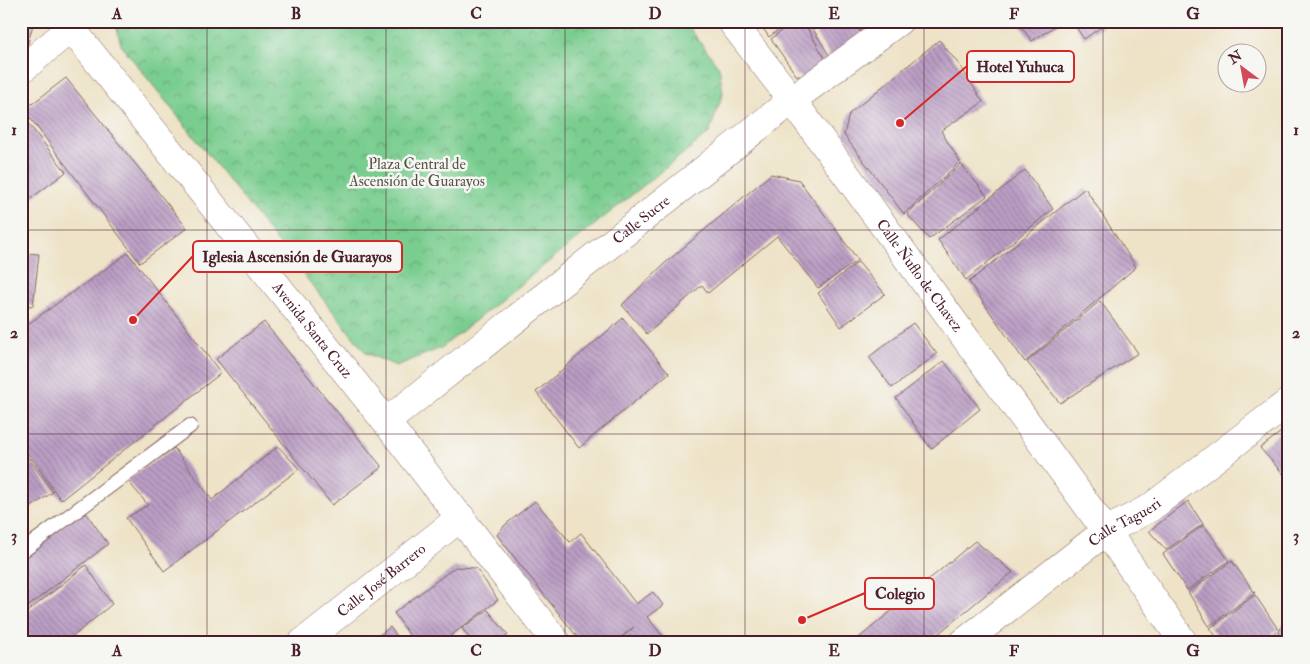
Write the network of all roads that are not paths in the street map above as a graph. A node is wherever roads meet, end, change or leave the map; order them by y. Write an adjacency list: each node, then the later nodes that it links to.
1 (731, 21): 5 (street, Calle Ñuflo de Chavez)
2 (899, 21): 5 (street, Calle Sucre)
3 (72, 24): 4 (street); 7 (street, Avenida Santa Cruz)
4 (21, 70)
5 (792, 100): 7 (street, Calle Sucre); 10 (street, Calle Ñuflo de Chavez)
6 (1289, 402): 10 (street, Calle Tagueri)
7 (386, 422): 9 (street, Avenida Santa Cruz)
8 (190, 426): 11 (lane)
9 (461, 517): 13 (street, Calle José Barrero); 14 (street, Avenida Santa Cruz)
10 (1106, 531): 12 (street, Calle Tagueri); 15 (street, Calle Ñuflo de Chavez)
11 (21, 552)
12 (969, 641)
13 (302, 643)
14 (557, 643)
15 (1184, 643)

